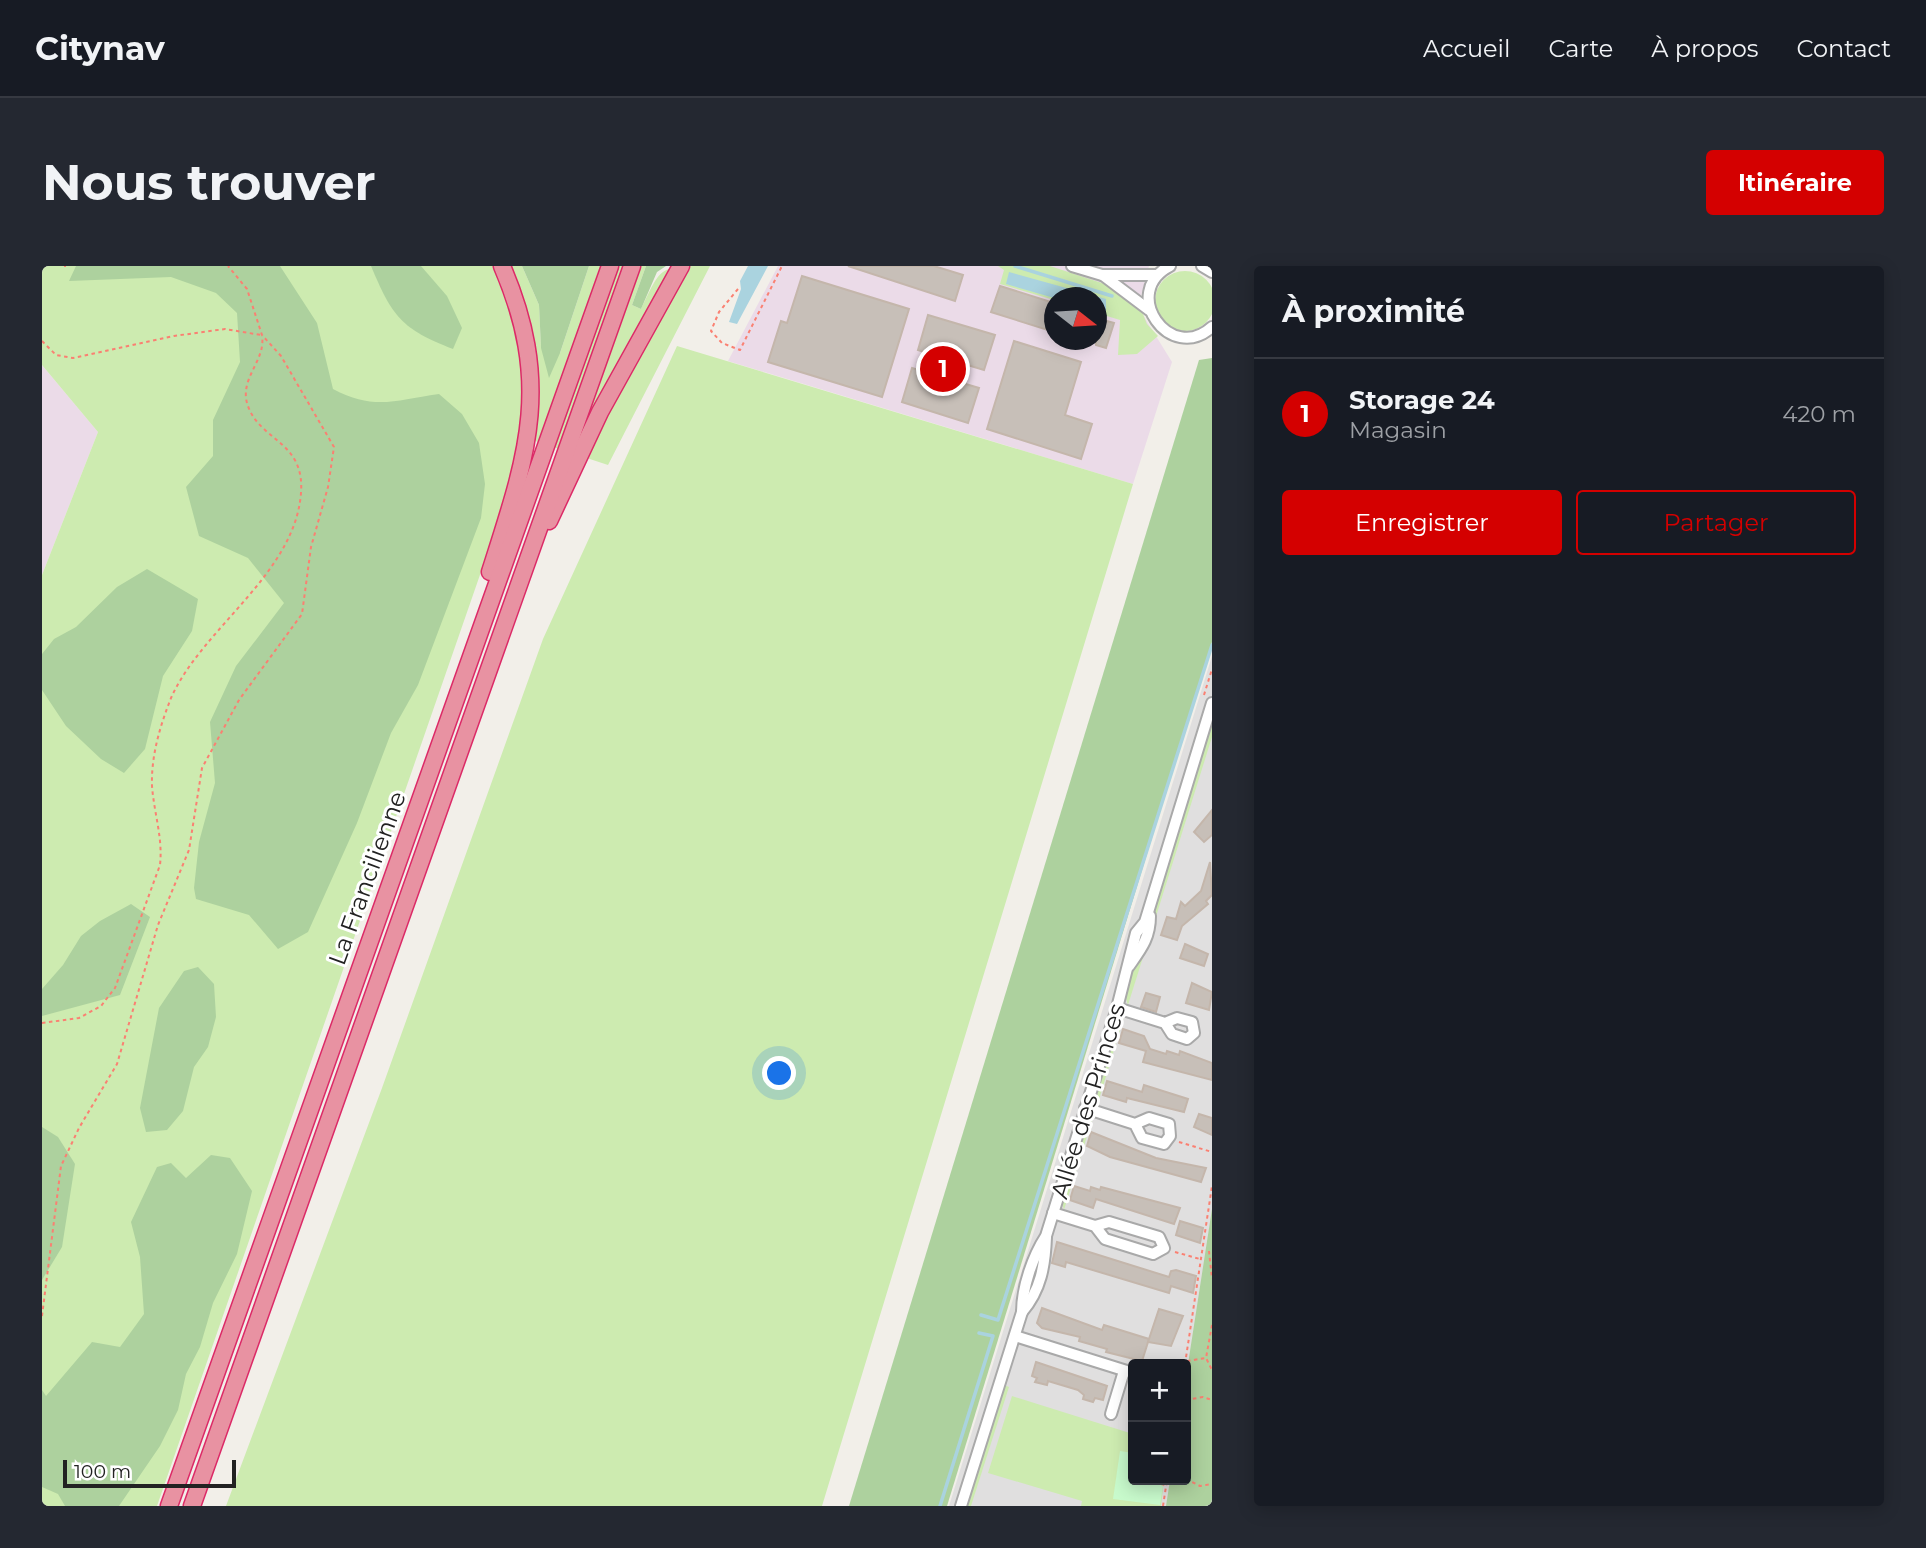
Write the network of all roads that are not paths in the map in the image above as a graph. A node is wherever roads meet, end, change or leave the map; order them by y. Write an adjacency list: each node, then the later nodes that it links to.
1 (502, 266): 12 (highway)
2 (610, 266): 12 (highway, La Francilienne)
3 (632, 266): 11 (highway, La Francilienne)
4 (681, 266): 11 (highway)
5 (1072, 266): 7 (street)
6 (1170, 266): 8 (street)
7 (1102, 275): 8 (street); 9 (street)
8 (1157, 275): 9 (street)
9 (1149, 310): 10 (street)
10 (1211, 329)
11 (535, 536): 25 (highway, La Francilienne)
12 (487, 609): 24 (highway, La Francilienne)
13 (1212, 703): 14 (street, Allée des Princes)
14 (1117, 1008): 15 (street); 16 (street, Allée des Princes)
15 (1165, 1023)
16 (1085, 1108): 17 (street); 18 (street, Allée des Princes)
17 (1135, 1124): 17 (street)
18 (1053, 1213): 19 (street); 20 (street, Allée des Princes)
19 (1095, 1226): 19 (street)
20 (1014, 1336): 21 (street); 26 (street, Allée des Princes)
21 (1128, 1372)
22 (1128, 1374): 23 (street)
23 (1111, 1414)
24 (169, 1506)
25 (192, 1506)
26 (961, 1506)

